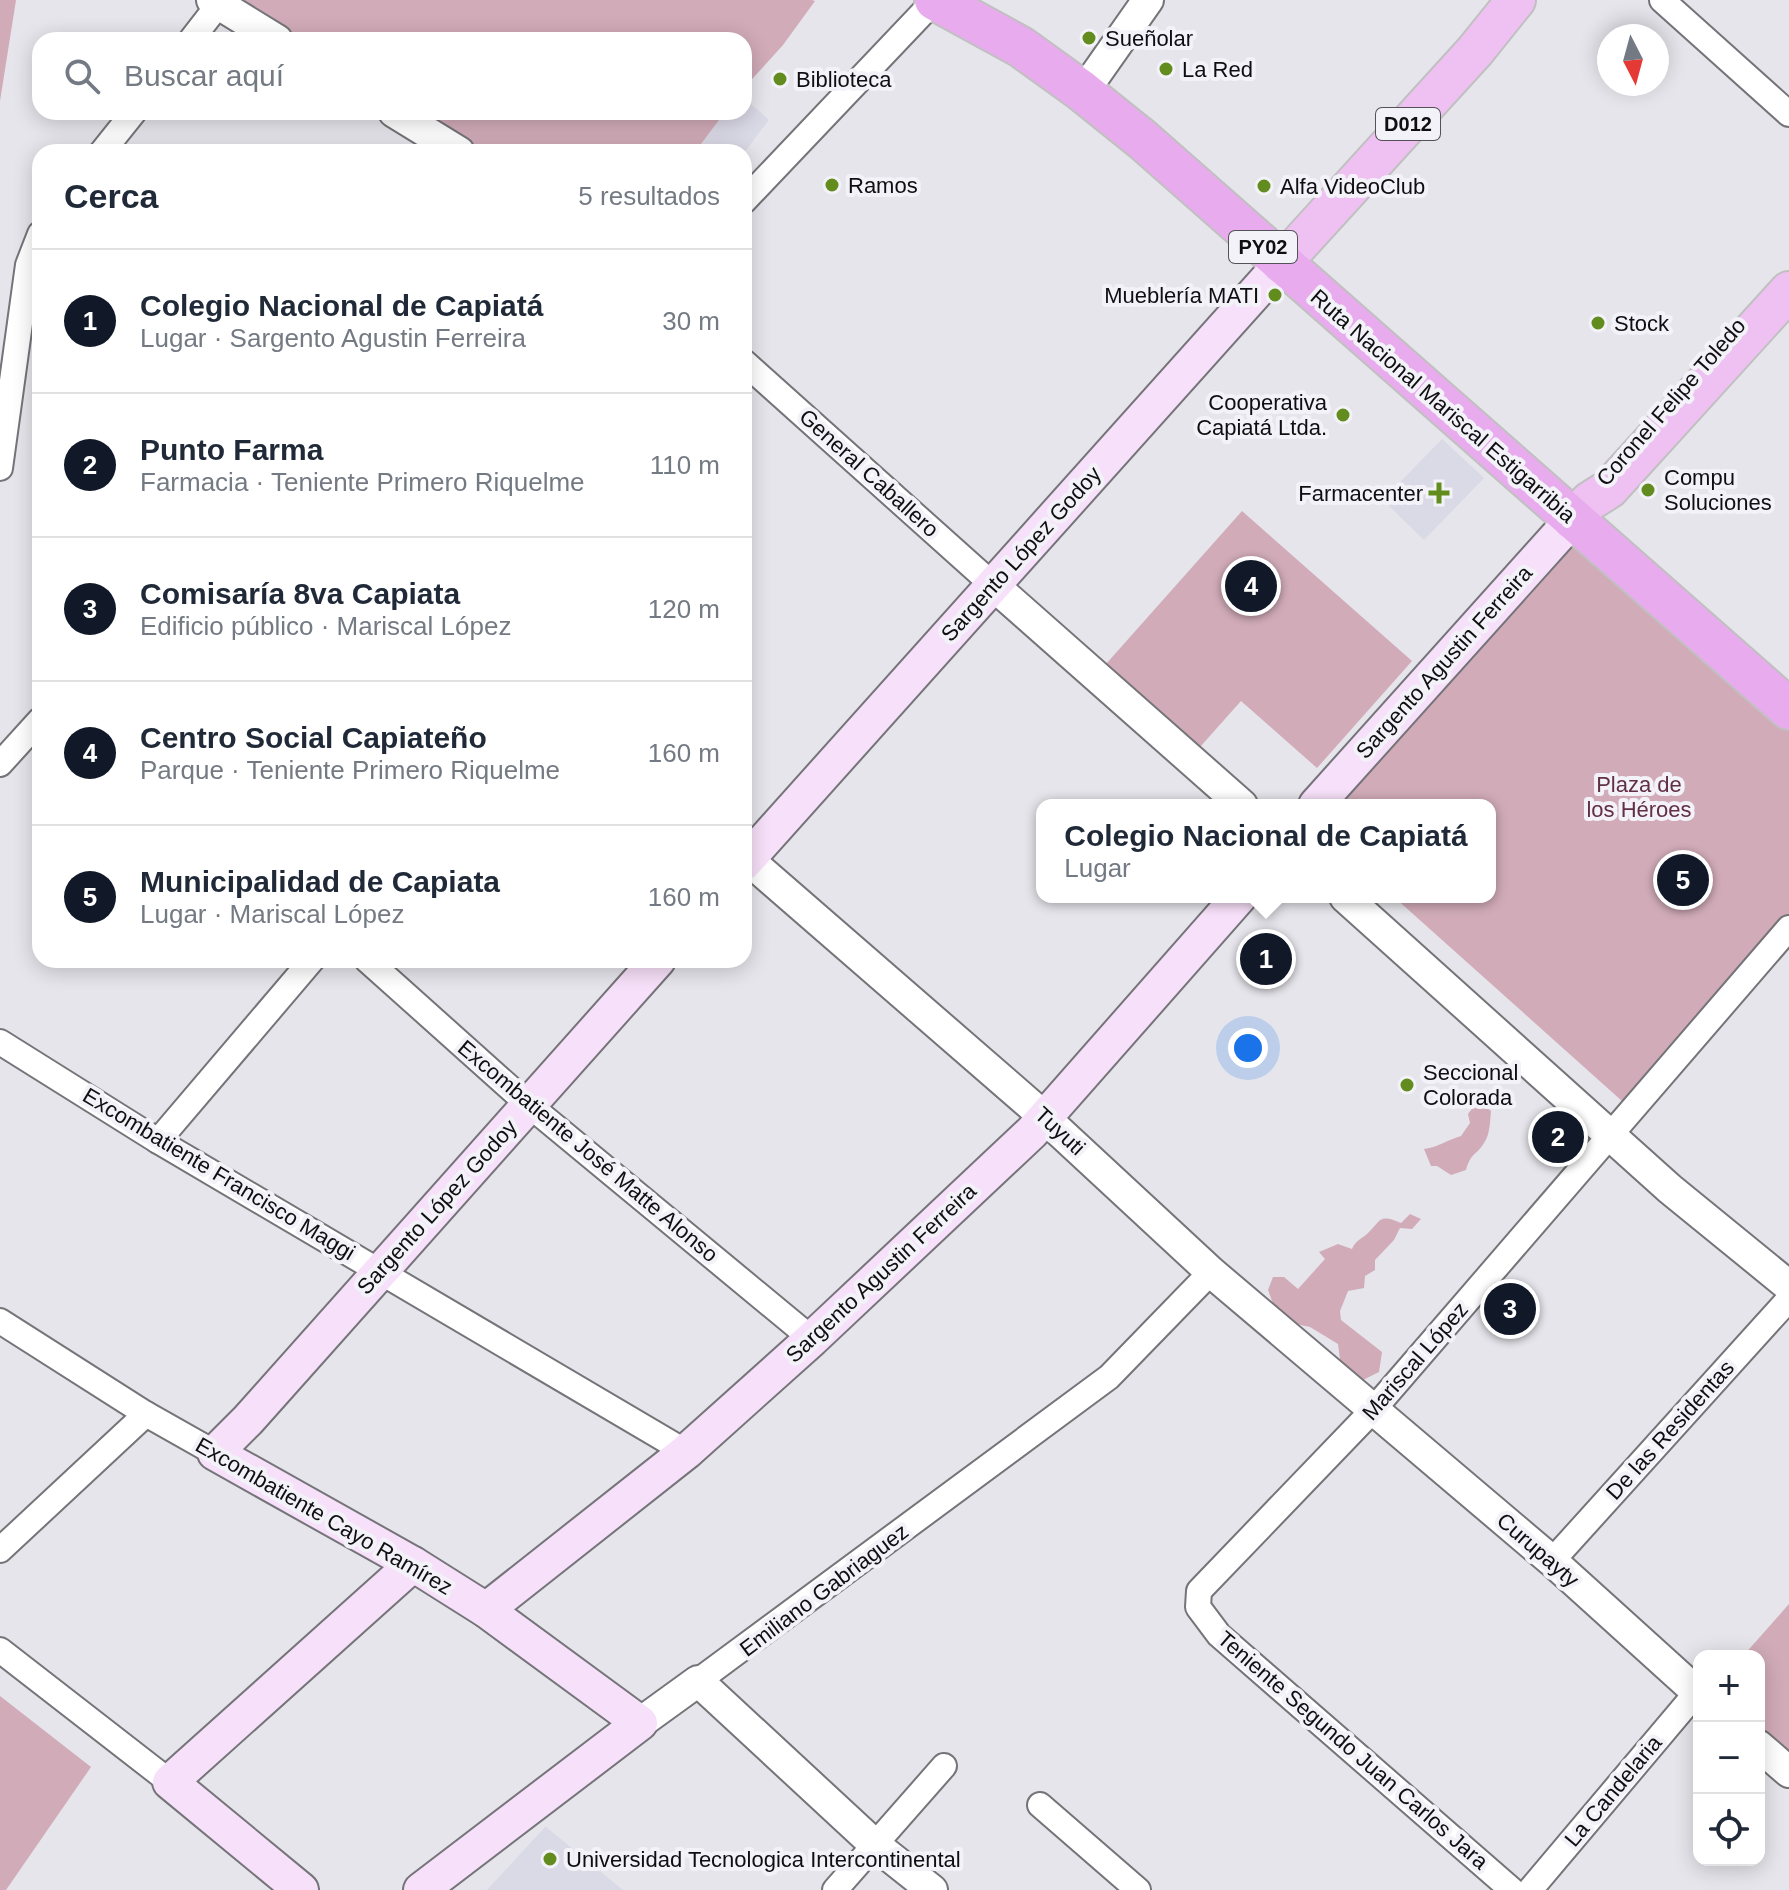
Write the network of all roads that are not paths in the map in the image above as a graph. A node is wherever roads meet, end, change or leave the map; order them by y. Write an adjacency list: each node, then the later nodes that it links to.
1 (935, 0): 15 (street); 16 (highway, Ruta Nacional Mariscal Estigarribia / PY02)
2 (982, 0): 9 (highway, Ruta Nacional Mariscal Estigarribia / PY02)
3 (1148, 0): 9 (street)
4 (1516, 0): 16 (main road, D012)
5 (1662, 0): 10 (street)
6 (216, 2): 7 (street); 8 (street)
7 (196, 32)
8 (264, 32)
9 (1096, 74): 16 (highway, Ruta Nacional Mariscal Estigarribia / PY02)
10 (1789, 114)
11 (128, 120): 13 (street)
12 (407, 120): 14 (street)
13 (108, 144)
14 (446, 144)
15 (752, 193)
16 (1289, 254): 22 (highway, Ruta Nacional Mariscal Estigarribia / PY02); 23 (main road, Sargento López Godoy / D012)
17 (32, 258): 21 (street)
18 (1789, 266): 22 (main road, Coronel Felipe Toledo)
19 (1789, 291): 22 (main road, Coronel Felipe Toledo)
20 (752, 369): 23 (street, General Caballero)
21 (0, 468)
22 (1581, 510): 24 (highway, Ruta Nacional Mariscal Estigarribia / PY02); 25 (highway, Ruta Nacional Mariscal Estigarribia / PY02); 29 (main road, Sargento Agustin Ferreira)
23 (993, 585): 28 (street); 30 (main road, Sargento López Godoy / D012)
24 (1789, 677)
25 (1789, 709)
26 (32, 729): 27 (street)
27 (0, 764)
28 (1235, 799)
29 (1321, 799)
30 (752, 851)
31 (752, 865): 40 (street, Tuyuti)
32 (1234, 903): 40 (main road, Sargento Agustin Ferreira)
33 (1352, 903): 41 (street)
34 (1789, 928): 41 (street, Mariscal López)
35 (305, 968): 42 (street)
36 (376, 968): 39 (street, Excombatiente José Matte Alonso)
37 (651, 968): 39 (main road, Sargento López Godoy)
38 (0, 1042): 42 (street, Excombatiente Francisco Maggi)
39 (529, 1105): 43 (main road, Sargento López Godoy); 48 (street, Excombatiente José Matte Alonso)
40 (1046, 1118): 44 (street, Tuyuti); 48 (main road, Sargento Agustin Ferreira)
41 (1611, 1134): 45 (street); 49 (street, Mariscal López)
42 (158, 1141): 43 (street, Excombatiente Francisco Maggi)
43 (380, 1271): 51 (street, Excombatiente Francisco Maggi); 52 (main road, Sargento López Godoy)
44 (1211, 1272): 49 (street, Tuyuti); 59 (street, Emiliano Gabriaguez)
45 (1789, 1286)
46 (1789, 1299): 54 (street, De las Residentas)
47 (0, 1321): 50 (street, Excombatiente Cayo Ramírez)
48 (812, 1339): 51 (main road, Sargento Agustin Ferreira)
49 (1373, 1410): 54 (street, Curupayty); 56 (street, Mariscal López)
50 (146, 1414): 52 (street, Excombatiente Cayo Ramírez); 53 (street)
51 (686, 1452): 57 (main road, Sargento Agustin Ferreira)
52 (215, 1453): 55 (main road, Excombatiente Cayo Ramírez)
53 (0, 1550)
54 (1552, 1561): 60 (street, Curupayty)
55 (413, 1564): 57 (main road, Excombatiente Cayo Ramírez); 66 (main road)
56 (1198, 1607): 74 (street, Teniente Segundo Juan Carlos Jara)
57 (486, 1610): 62 (main road, Excombatiente Cayo Ramírez)
58 (0, 1650): 66 (street)
59 (698, 1681): 62 (street, Emiliano Gabriaguez); 68 (street)
60 (1693, 1688)
61 (1693, 1699): 75 (street, La Candelaria)
62 (640, 1723): 70 (main road, Emiliano Gabriaguez)
63 (1765, 1751): 65 (street)
64 (944, 1766): 68 (street)
65 (1789, 1772)
66 (170, 1782): 69 (main road)
67 (1040, 1805): 73 (street)
68 (874, 1844): 71 (street); 72 (street)
69 (301, 1890)
70 (421, 1890)
71 (835, 1890)
72 (932, 1890)
73 (1138, 1890)
74 (1512, 1890)
75 (1530, 1890)

